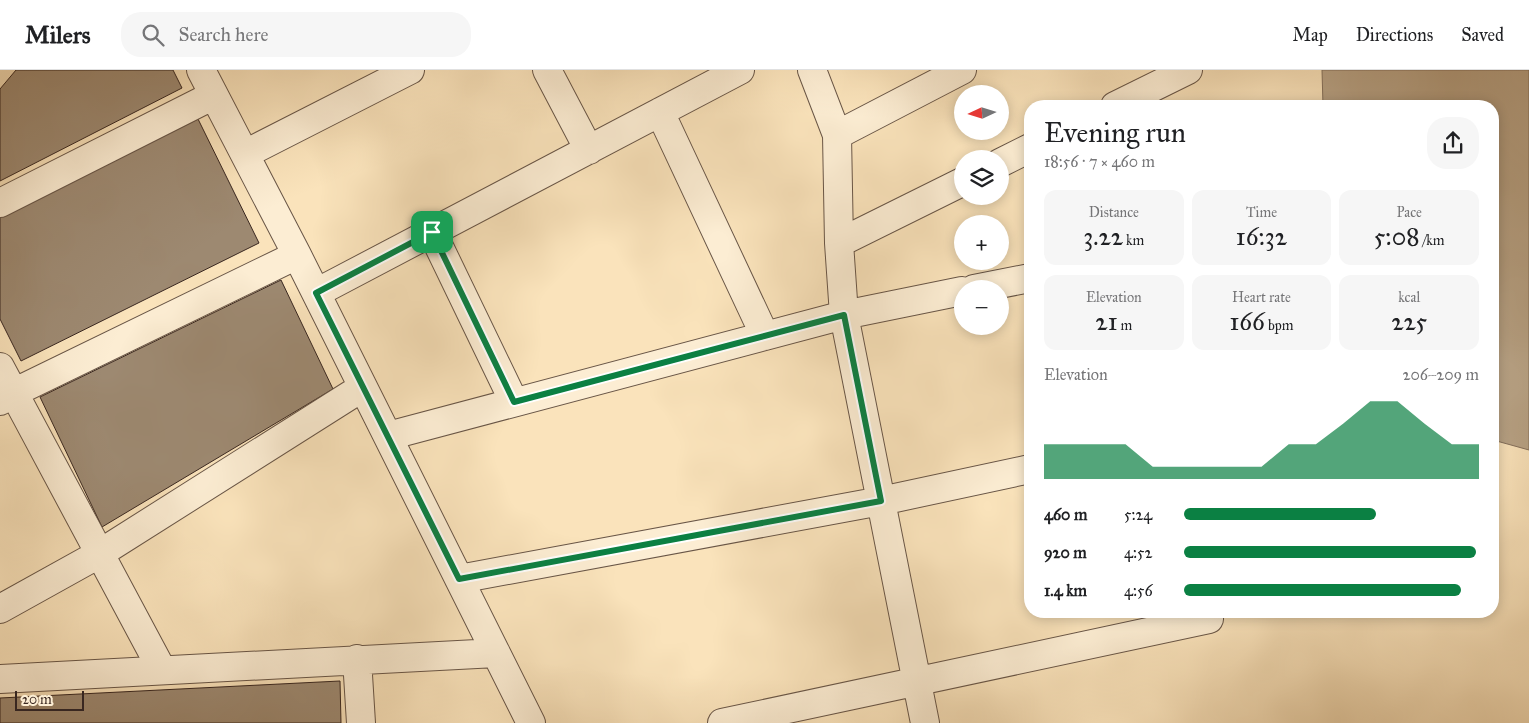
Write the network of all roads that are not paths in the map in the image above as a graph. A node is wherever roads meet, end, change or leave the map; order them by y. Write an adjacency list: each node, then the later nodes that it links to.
1 (201, 70): 9 (street)
2 (410, 70): 15 (street)
3 (547, 70): 13 (street)
4 (740, 70): 11 (street)
5 (812, 70): 12 (street)
6 (962, 70): 12 (street)
7 (1188, 70): 8 (street)
8 (1144, 80): 10 (street)
9 (214, 95): 15 (street); 18 (street)
10 (1122, 100)
11 (660, 112): 13 (street); 27 (street)
12 (837, 135): 20 (street)
13 (589, 150): 19 (street)
14 (1024, 151): 16 (street)
15 (245, 154): 21 (street)
16 (1009, 158)
17 (954, 186): 20 (street)
18 (0, 203)
19 (432, 232): 24 (street); 31 (street)
20 (839, 243): 26 (street)
21 (297, 255): 24 (street); 30 (street)
22 (1024, 279): 23 (street)
23 (1009, 282)
24 (316, 293): 29 (street)
25 (954, 293): 26 (street)
26 (844, 315): 27 (street); 34 (street)
27 (765, 336): 31 (street)
28 (0, 367): 30 (street)
29 (363, 387): 32 (street); 35 (street)
30 (6, 397): 35 (street)
31 (514, 402): 32 (street)
32 (388, 436): 36 (street)
33 (1024, 470): 34 (street)
34 (881, 501): 36 (street); 43 (street)
35 (99, 554): 37 (street); 41 (street)
36 (459, 579): 39 (street)
37 (0, 609)
38 (1209, 619): 43 (street)
39 (496, 653): 40 (street); 45 (street)
40 (357, 659): 41 (street); 44 (street)
41 (162, 670): 42 (street)
42 (0, 679)
43 (917, 682): 46 (street); 47 (street)
44 (361, 723)
45 (531, 723)
46 (722, 723)
47 (925, 723)

